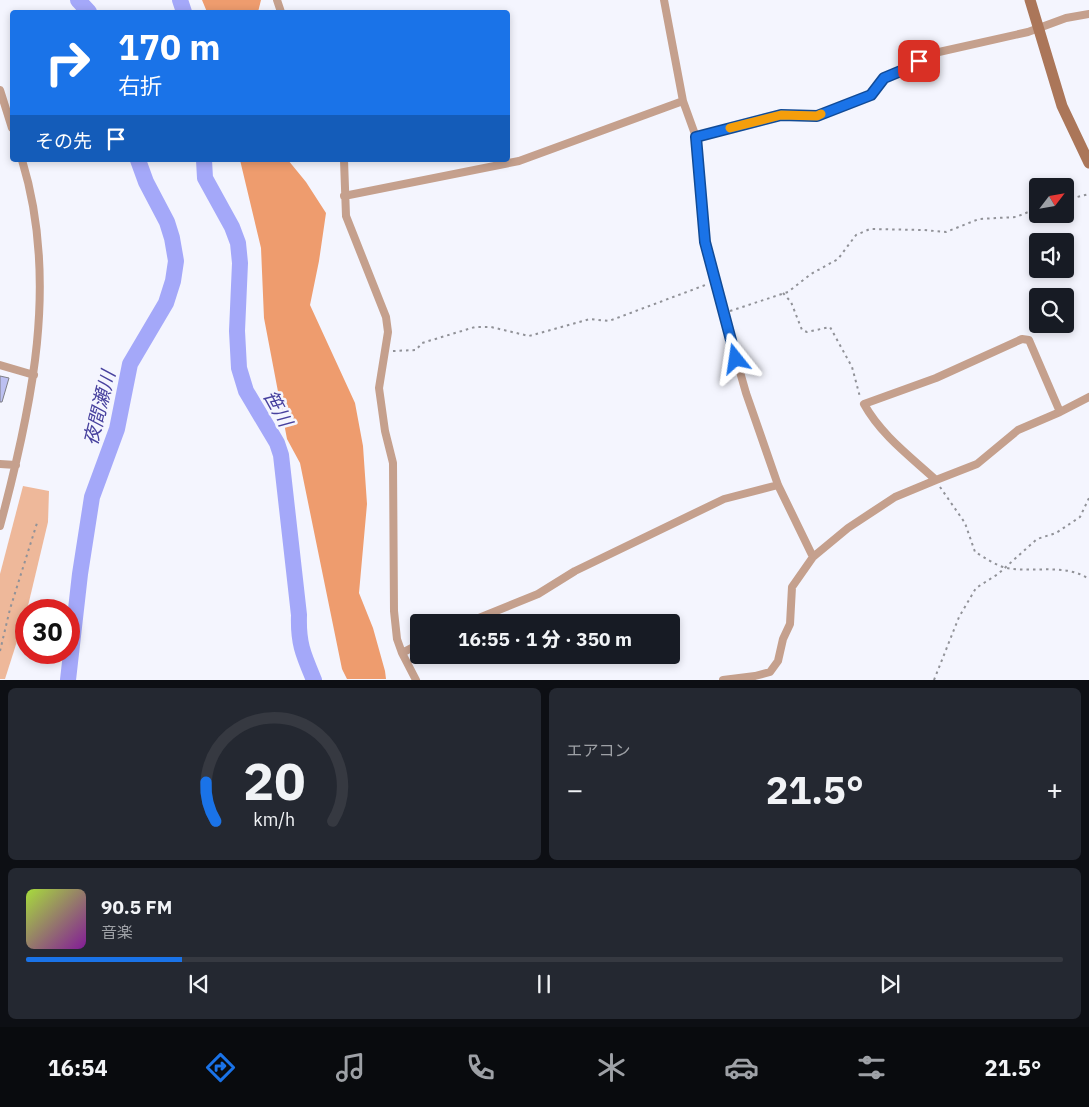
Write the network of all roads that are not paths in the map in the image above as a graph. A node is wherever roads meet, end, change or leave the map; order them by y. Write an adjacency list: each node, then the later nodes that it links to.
1 (664, 0): 6 (street)
2 (1030, 0): 4 (main road)
3 (1089, 14): 4 (street)
4 (1038, 28): 8 (street); 11 (main road)
5 (0, 90): 7 (street)
6 (683, 101): 8 (street); 12 (street)
7 (10, 122)
8 (696, 137): 20 (street)
9 (23, 162): 14 (street)
10 (344, 162): 12 (street)
11 (1089, 163)
12 (344, 196): 25 (street)
13 (0, 366): 14 (street)
14 (34, 375): 18 (street)
15 (1089, 397): 16 (street)
16 (1060, 412): 19 (street); 19 (street)
17 (0, 464): 18 (street)
18 (16, 465): 21 (street)
19 (936, 480): 22 (street)
20 (778, 485): 22 (street); 23 (street)
21 (0, 526)
22 (813, 557): 27 (street)
23 (489, 614)
24 (410, 649): 25 (street)
25 (402, 654): 26 (street)
26 (416, 680)
27 (723, 680)

